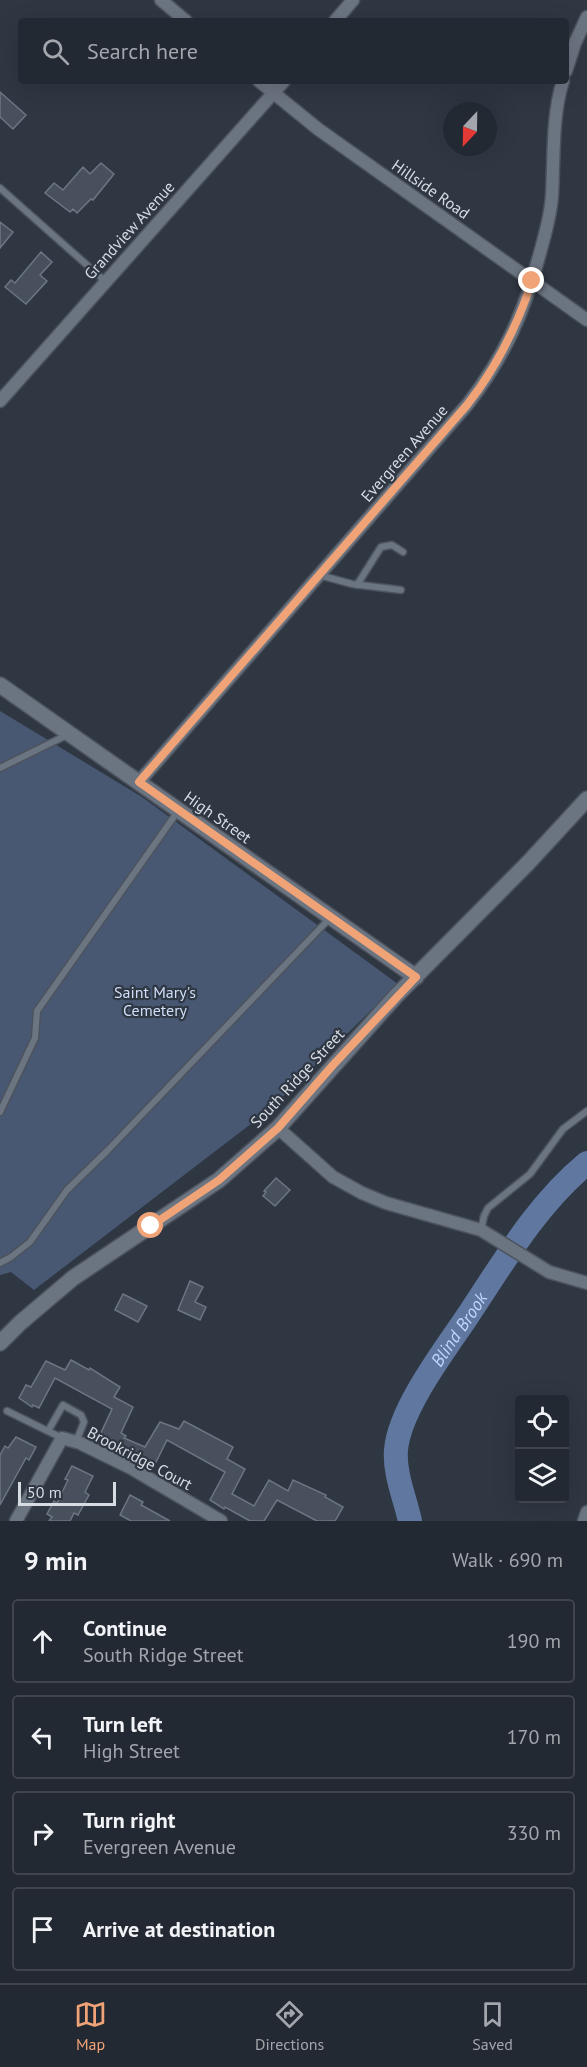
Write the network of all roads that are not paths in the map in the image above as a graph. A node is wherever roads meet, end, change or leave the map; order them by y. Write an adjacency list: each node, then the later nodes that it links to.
1 (161, 0): 4 (street)
2 (353, 0): 5 (street)
3 (587, 17): 6 (street)
4 (182, 18)
5 (338, 18)
6 (569, 62)
7 (263, 84): 10 (street, Hillside Road)
8 (282, 84): 10 (street, Grandview Avenue)
9 (563, 84): 13 (street, Evergreen Avenue)
10 (274, 93): 12 (street, Grandview Avenue); 13 (street, Hillside Road)
11 (0, 188): 12 (lane)
12 (105, 281): 15 (street, Grandview Avenue)
13 (532, 281): 14 (street, Hillside Road); 17 (street, Evergreen Avenue)
14 (587, 320)
15 (0, 401)
16 (403, 552): 18 (lane)
17 (318, 575): 18 (lane); 23 (street, Evergreen Avenue)
18 (357, 585): 19 (lane)
19 (401, 590)
20 (0, 685): 21 (street, High Street)
21 (70, 734): 22 (lane); 23 (street, High Street)
22 (0, 768)
23 (139, 782): 25 (street, High Street)
24 (587, 799): 27 (street, South Ridge Street)
25 (179, 811): 26 (street, High Street); 29 (lane)
26 (330, 918): 27 (street, High Street); 32 (lane)
27 (416, 977): 30 (street, South Ridge Street)
28 (587, 1110): 31 (lane)
29 (0, 1112)
30 (278, 1128): 31 (street); 34 (street, South Ridge Street)
31 (481, 1230): 33 (street)
32 (0, 1263)
33 (587, 1283)
34 (0, 1343)
35 (7, 1410): 36 (lane)
36 (48, 1431): 37 (lane); 38 (lane)
37 (62, 1438): 38 (street, Brookridge Court); 40 (street, Brookridge Court)
38 (76, 1442): 41 (street, Brookridge Court)
39 (587, 1512): 42 (street)
40 (16, 1521)
41 (221, 1521)
42 (584, 1521)

